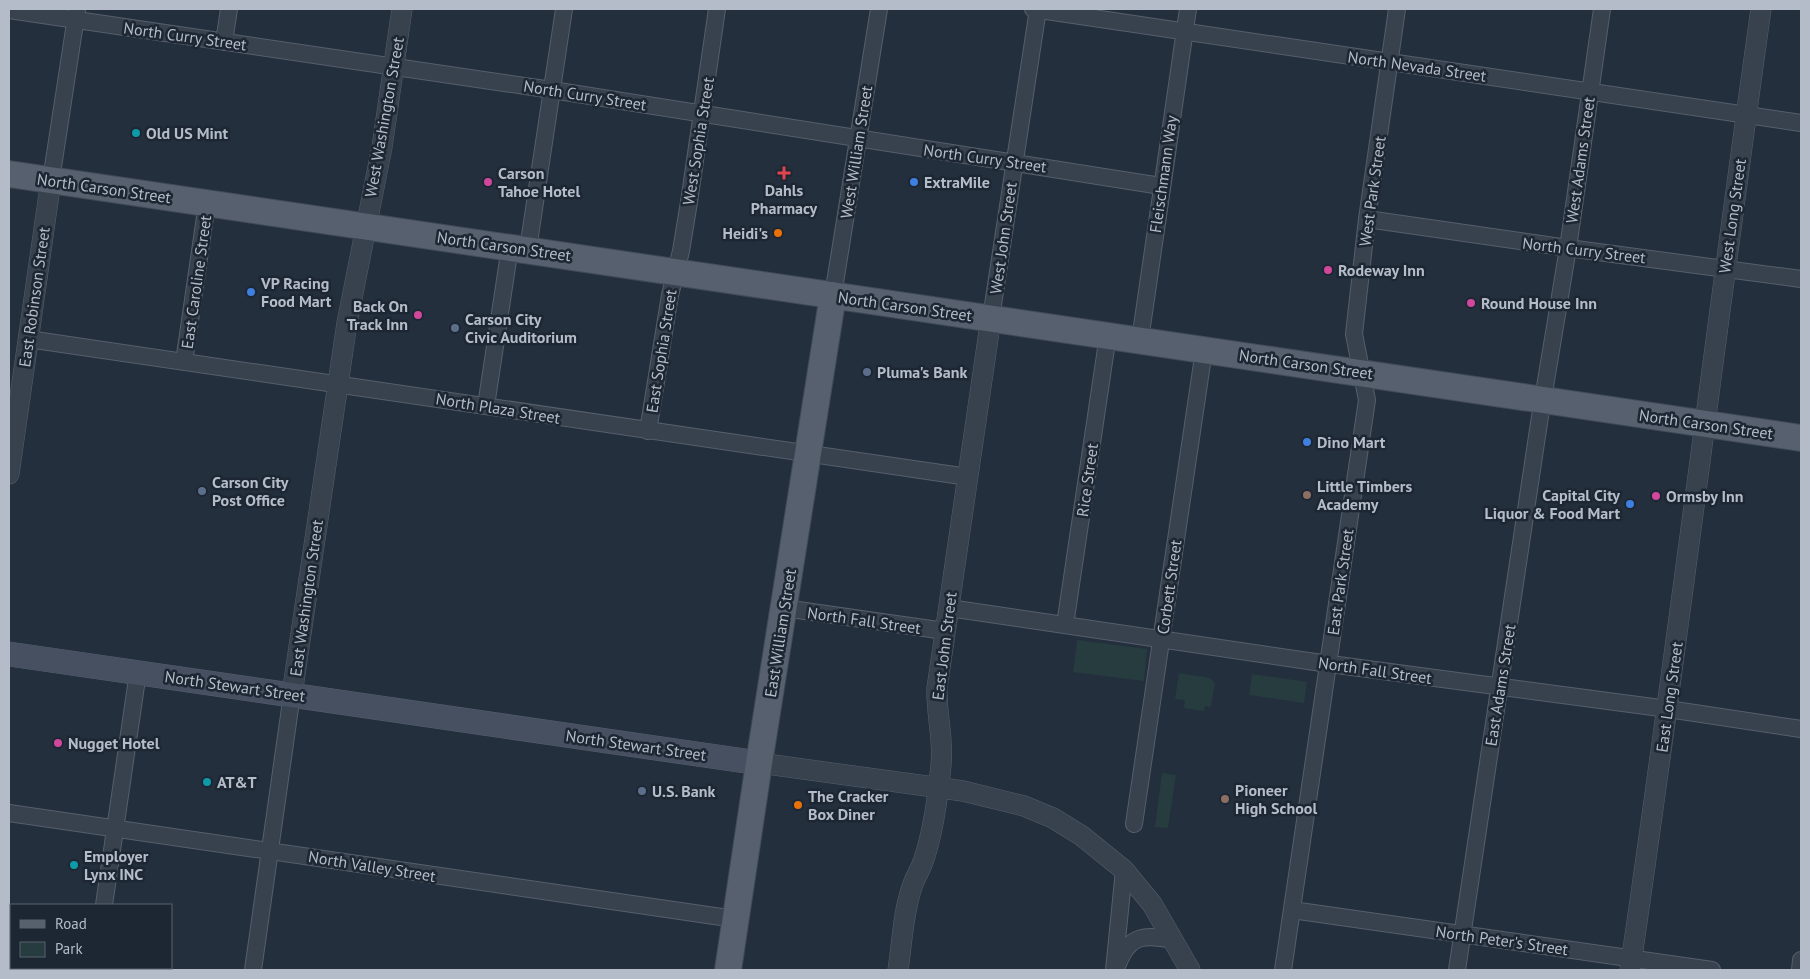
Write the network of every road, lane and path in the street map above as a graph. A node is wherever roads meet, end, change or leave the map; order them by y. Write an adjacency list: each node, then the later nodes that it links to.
1 (229, 9): 15 (street)
2 (402, 9): 17 (street, West Washington Street)
3 (564, 9): 18 (street)
4 (717, 9): 20 (street, West Sophia Street)
5 (879, 9): 23 (street, West William Street)
6 (1033, 9): 7 (street, North Nevada Street)
7 (1038, 9): 14 (street, North Nevada Street); 24 (street, West John Street)
8 (1188, 9): 14 (street, Fleischmann Way)
9 (1397, 9): 16 (street, West Park Street)
10 (1602, 9): 19 (street, West Adams Street)
11 (1761, 9): 21 (street, West Long Street)
12 (9, 10): 13 (street, North Curry Street)
13 (76, 14): 15 (street, North Curry Street); 26 (street)
14 (1184, 31): 16 (street, North Nevada Street); 27 (street, Fleischmann Way)
15 (224, 42): 17 (street, North Curry Street)
16 (1389, 62): 19 (street, North Nevada Street); 29 (street, West Park Street)
17 (394, 66): 18 (street, North Curry Street); 30 (street, West Washington Street)
18 (552, 90): 20 (street, North Curry Street); 31 (street)
19 (1590, 92): 21 (street, North Nevada Street); 32 (street, West Adams Street)
20 (703, 114): 23 (street, North Curry Street); 34 (street, West Sophia Street)
21 (1746, 115): 22 (street, North Nevada Street); 33 (street, West Long Street)
22 (1801, 123)
23 (859, 140): 24 (street, North Curry Street); 36 (street, West William Street)
24 (1013, 162): 27 (street, North Curry Street); 37 (street, West John Street)
25 (9, 174): 26 (main road, North Carson Street)
26 (51, 180): 28 (main road, North Carson Street); 39 (street, East Robinson Street)
27 (1161, 186): 40 (street, Fleischmann Way)
28 (207, 203): 30 (main road, North Carson Street); 42 (street, East Caroline Street)
29 (1367, 219): 32 (street, North Curry Street); 43 (street, West Park Street)
30 (365, 226): 31 (main road, North Carson Street); 44 (street, East Washington Street)
31 (519, 248): 34 (main road, North Carson Street); 46 (street)
32 (1568, 248): 33 (street, North Curry Street); 45 (street, West Adams Street)
33 (1724, 267): 35 (street, North Curry Street); 47 (street, West Long Street)
34 (674, 272): 36 (main road, North Carson Street); 48 (street, East Sophia Street)
35 (1801, 279)
36 (833, 295): 37 (main road, North Carson Street); 50 (main road, East William Street)
37 (991, 318): 38 (main road, North Carson Street); 52 (street, East John Street)
38 (1108, 335): 40 (main road, North Carson Street); 55 (street, Rice Street)
39 (28, 339): 42 (street, North Plaza Street); 51 (street, East Robinson Street)
40 (1140, 340): 41 (main road, North Carson Street)
41 (1204, 350): 43 (main road, North Carson Street); 57 (street, Corbett Street)
42 (184, 362): 44 (street, North Plaza Street)
43 (1362, 372): 45 (main road, North Carson Street); 59 (street, East Park Street)
44 (337, 384): 46 (street, North Plaza Street); 62 (street, East Washington Street)
45 (1543, 400): 47 (main road, North Carson Street); 61 (street, East Adams Street)
46 (486, 406): 48 (street, North Plaza Street)
47 (1704, 424): 49 (main road, North Carson Street); 63 (street, East Long Street)
48 (648, 431): 50 (street, North Plaza Street)
49 (1801, 438)
50 (808, 454): 52 (street, North Plaza Street); 53 (main road, East William Street)
51 (9, 474)
52 (968, 477): 54 (street, East John Street)
53 (784, 608): 56 (street, North Fall Street); 65 (main road, East William Street)
54 (949, 608): 55 (street, North Fall Street); 56 (street, East John Street)
55 (1065, 625): 57 (street, North Fall Street)
56 (945, 631): 66 (street, East John Street)
57 (1162, 639): 59 (street, North Fall Street); 68 (street, Corbett Street)
58 (9, 654): 60 (main road, North Stewart Street)
59 (1328, 664): 61 (street, North Fall Street); 73 (street, East Park Street)
60 (138, 672): 62 (main road, North Stewart Street); 69 (street)
61 (1499, 687): 63 (street, North Fall Street); 75 (street, East Adams Street)
62 (292, 694): 65 (main road, North Stewart Street); 70 (street, East Washington Street)
63 (1668, 709): 64 (street, North Fall Street); 78 (street, East Long Street)
64 (1801, 729)
65 (759, 763): 66 (street, North Stewart Street); 74 (main road, East William Street)
66 (938, 787): 71 (street, North Stewart Street); 81 (street, East John Street)
67 (9, 813): 69 (street, North Valley Street)
68 (1134, 824)
69 (115, 828): 70 (street, North Valley Street); 72 (street)
70 (270, 851): 74 (street, North Valley Street); 79 (street, East Washington Street)
71 (1124, 870): 76 (street, North Stewart Street); 82 (street)
72 (104, 904)
73 (1292, 910): 75 (street, North Peter's Street); 84 (street, East Park Street)
74 (735, 919): 80 (main road, East William Street)
75 (1462, 934): 78 (street, North Peter's Street); 85 (street, East Adams Street)
76 (1174, 940): 82 (street); 83 (street, North Stewart Street)
77 (1801, 960): 87 (street)
78 (1631, 964): 86 (street, North Peter's Street)
79 (253, 970)
80 (728, 970)
81 (898, 970)
82 (1115, 970)
83 (1190, 970)
84 (1284, 970)
85 (1457, 970)
86 (1712, 970)
87 (1800, 970)

